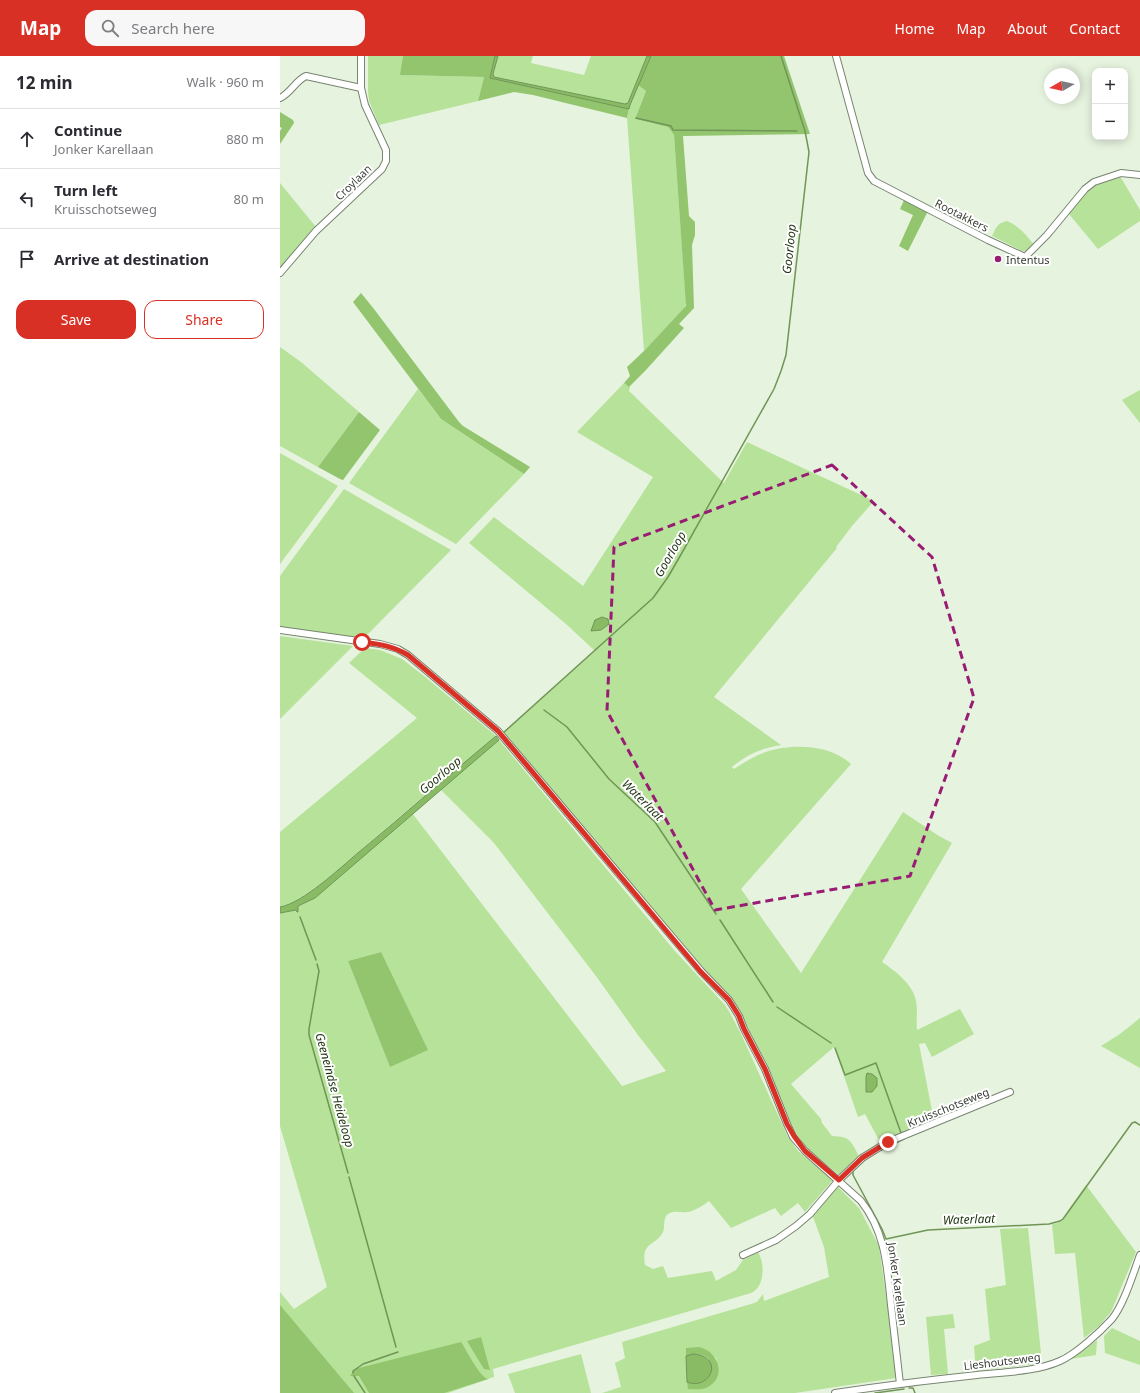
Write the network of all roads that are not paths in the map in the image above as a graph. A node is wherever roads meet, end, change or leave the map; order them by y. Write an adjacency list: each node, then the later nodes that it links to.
1 (361, 56): 3 (street, Croylaan)
2 (836, 56): 5 (street, Rootakkers)
3 (361, 88): 4 (street); 6 (street, Croylaan)
4 (280, 98)
5 (1140, 175)
6 (280, 273)
7 (280, 630): 9 (street, Jonker Karellaan)
8 (1010, 1092): 9 (street, Kruisschotseweg)
9 (839, 1180): 10 (street, Kruisschotseweg); 12 (street, Jonker Karellaan)
10 (744, 1255)
11 (1140, 1255): 12 (street, Lieshoutseweg)
12 (900, 1384): 13 (street, Lieshoutseweg)
13 (835, 1393)

